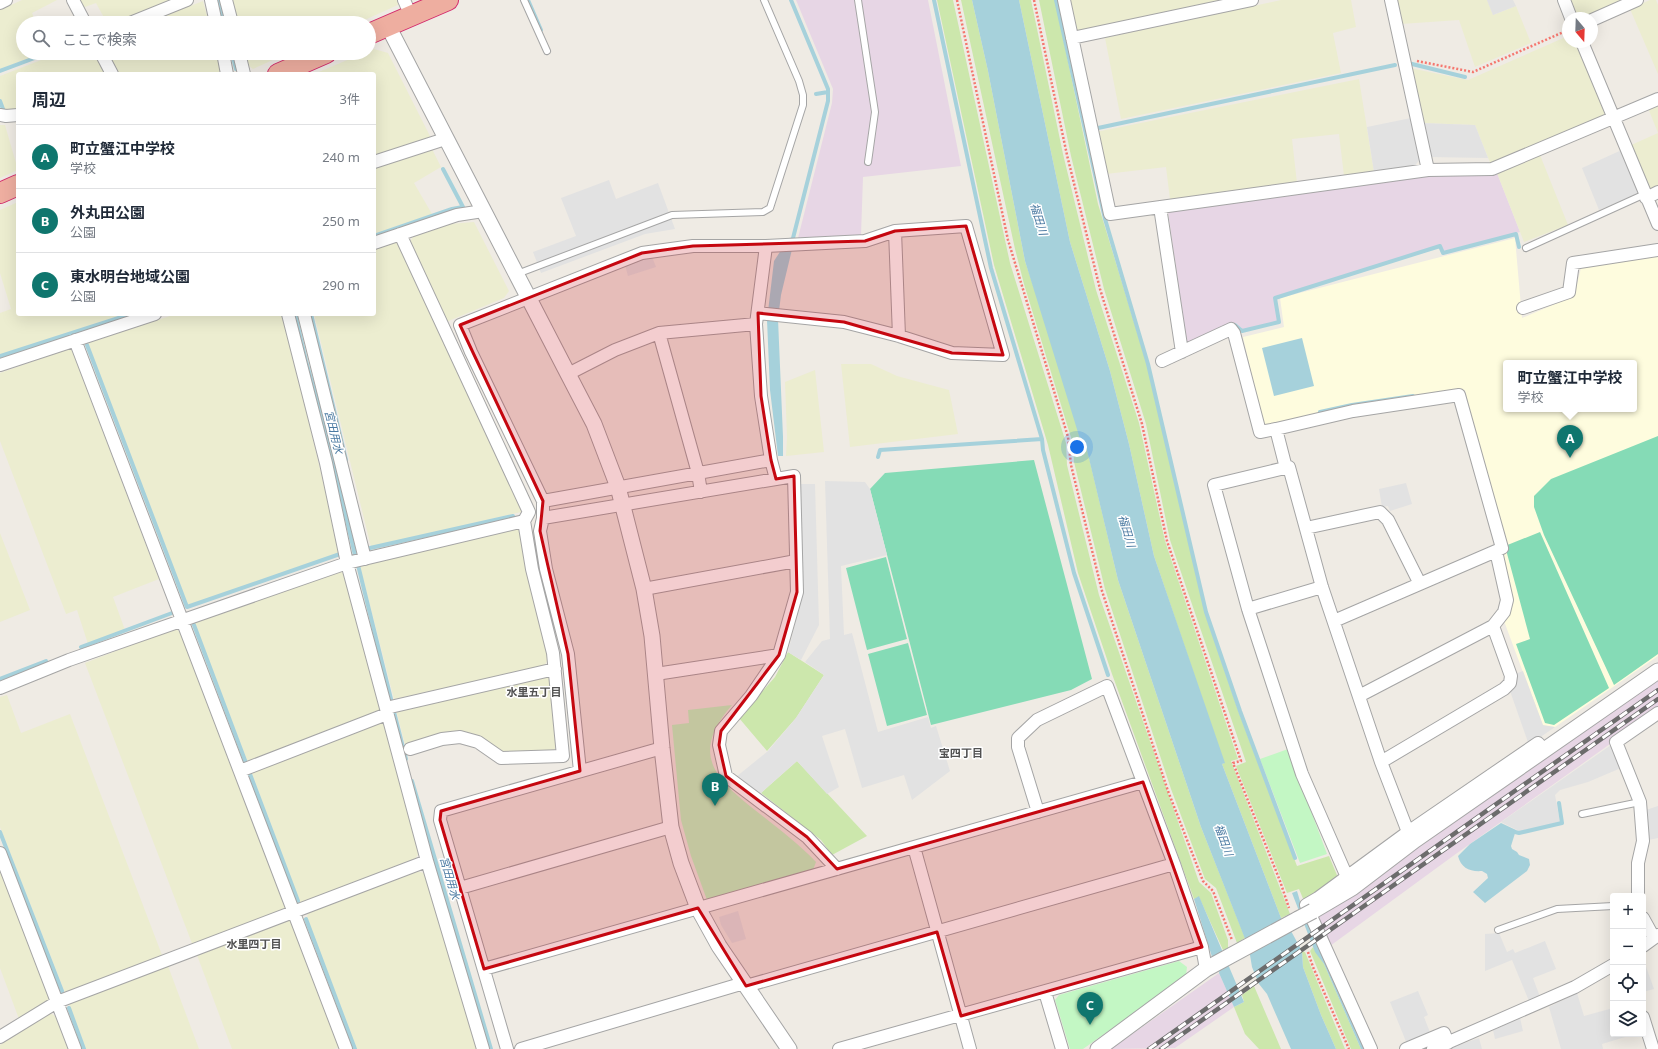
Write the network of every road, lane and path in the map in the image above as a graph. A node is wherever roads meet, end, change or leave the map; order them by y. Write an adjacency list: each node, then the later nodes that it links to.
1 (6, 0): 17 (street)
2 (73, 0): 20 (street)
3 (187, 0): 21 (street)
4 (211, 0): 22 (street)
5 (226, 0): 23 (street)
6 (448, 0): 18 (highway)
7 (524, 0): 30 (lane)
8 (764, 0): 61 (lane)
9 (858, 0): 46 (lane)
10 (957, 0): 137 (path)
11 (1034, 0): 129 (path)
12 (1064, 0): 28 (street)
13 (1252, 0): 28 (street)
14 (1391, 0): 31 (street)
15 (1564, 0): 19 (street)
16 (1637, 0): 24 (street)
17 (0, 3)
18 (408, 8): 25 (highway)
19 (1569, 12)
20 (81, 16)
21 (147, 16)
22 (214, 16)
23 (230, 16)
24 (1598, 17)
25 (388, 26): 26 (highway); 44 (street)
26 (376, 31)
27 (1562, 33): 31 (path)
28 (1072, 38): 52 (street)
29 (1585, 48): 43 (street)
30 (546, 51)
31 (1402, 58): 47 (street)
32 (105, 60): 36 (street)
33 (224, 60): 37 (street)
34 (241, 60): 38 (street)
35 (310, 60): 39 (highway)
36 (111, 72)
37 (227, 72)
38 (244, 72)
39 (283, 72)
40 (1658, 99): 43 (street)
41 (0, 115): 42 (street)
42 (16, 115)
43 (1614, 118): 47 (street); 51 (street)
44 (445, 139): 45 (street); 53 (street)
45 (376, 161)
46 (868, 162)
47 (1428, 170): 52 (street)
48 (16, 186): 50 (highway)
49 (1658, 192): 51 (street)
50 (0, 193)
51 (1645, 196): 54 (street); 59 (lane)
52 (1160, 207): 71 (street)
53 (483, 211): 56 (street); 61 (street)
54 (1658, 224)
55 (895, 231): 58 (street); 69 (street); 69 (street)
56 (400, 234): 57 (street); 85 (street)
57 (376, 242)
58 (770, 246): 62 (street); 67 (street)
59 (1526, 248)
60 (1658, 250): 63 (street)
61 (516, 274): 62 (street)
62 (529, 298): 74 (street); 82 (street)
63 (1523, 308)
64 (149, 316): 70 (street)
65 (289, 316): 90 (street)
66 (304, 316): 88 (street)
67 (759, 317): 68 (street); 69 (street); 76 (street)
68 (659, 333): 74 (street); 78 (street)
69 (899, 336)
70 (75, 340): 73 (street); 95 (street)
71 (1182, 352): 72 (street); 75 (street)
72 (1162, 362)
73 (0, 365)
74 (568, 374): 80 (street)
75 (1276, 429): 77 (street); 87 (street)
76 (771, 460): 78 (street); 79 (street)
77 (1286, 468): 86 (street); 94 (street)
78 (698, 473): 80 (street); 81 (street)
79 (776, 479): 81 (street); 89 (street)
80 (618, 487): 82 (street); 83 (street)
81 (701, 492): 83 (street)
82 (543, 500): 84 (street)
83 (622, 505): 84 (street); 93 (street)
84 (543, 518): 111 (street)
85 (524, 521): 88 (street); 99 (street)
86 (1306, 528): 91 (street); 92 (street)
87 (1496, 551): 91 (street); 97 (street)
88 (365, 559): 90 (street)
89 (796, 561): 93 (street); 98 (street)
90 (347, 563): 95 (street); 104 (street)
91 (1420, 584): 96 (street)
92 (1322, 587): 94 (street); 96 (street)
93 (644, 590): 101 (street)
94 (1248, 609): 123 (street)
95 (182, 620): 102 (street); 110 (street)
96 (1334, 621): 103 (street)
97 (1493, 626): 103 (street); 109 (street)
98 (778, 655): 101 (street); 122 (street)
99 (555, 669): 104 (street); 107 (street)
100 (1658, 671): 108 (street)
101 (656, 674): 106 (street)
102 (0, 688)
103 (1359, 696): 109 (street)
104 (387, 711): 110 (street); 120 (street)
105 (1658, 713): 113 (street)
106 (662, 748): 111 (street); 116 (street)
107 (410, 750)
108 (1544, 750): 117 (street); 129 (street, bridge)
109 (1381, 762): 117 (street)
110 (240, 771): 128 (street)
111 (580, 771): 124 (street)
112 (1143, 782): 114 (street); 114 (street); 121 (street)
113 (1640, 802): 115 (lane); 125 (street)
114 (1038, 812): 118 (street)
115 (1582, 814)
116 (670, 827): 124 (street); 127 (street)
117 (1408, 832): 123 (street)
118 (914, 847): 122 (street); 132 (street)
119 (0, 853): 143 (street)
120 (427, 861): 128 (street); 150 (street)
121 (1174, 864): 132 (street); 135 (street)
122 (837, 869): 127 (street)
123 (1347, 877): 159 (street)
124 (460, 888): 140 (street)
125 (1638, 893)
126 (1610, 906): 131 (lane)
127 (698, 908): 140 (street); 141 (street)
128 (294, 912): 143 (street); 149 (street)
129 (1296, 920): 137 (street)
130 (1646, 922): 133 (street)
131 (1498, 930)
132 (937, 932): 141 (street); 144 (street)
133 (1656, 937): 134 (street)
134 (1646, 944)
135 (1202, 948): 138 (street); 142 (street)
136 (1308, 952): 158 (path)
137 (1232, 955): 138 (street)
138 (1211, 967): 157 (street)
139 (1610, 967): 147 (street)
140 (484, 969): 151 (street)
141 (745, 984): 152 (street); 153 (street)
142 (1045, 992): 144 (street); 156 (street)
143 (57, 1002): 146 (street); 148 (street)
144 (961, 1016): 154 (street); 155 (street)
145 (1646, 1027): 162 (street)
146 (0, 1037)
147 (1448, 1043): 160 (street); 161 (street)
148 (75, 1049)
149 (346, 1049)
150 (483, 1049)
151 (508, 1049)
152 (521, 1049)
153 (789, 1049)
154 (839, 1049)
155 (970, 1049)
156 (1062, 1049)
157 (1098, 1049)
158 (1348, 1049)
159 (1371, 1049)
160 (1406, 1049)
161 (1433, 1049)
162 (1653, 1049)

